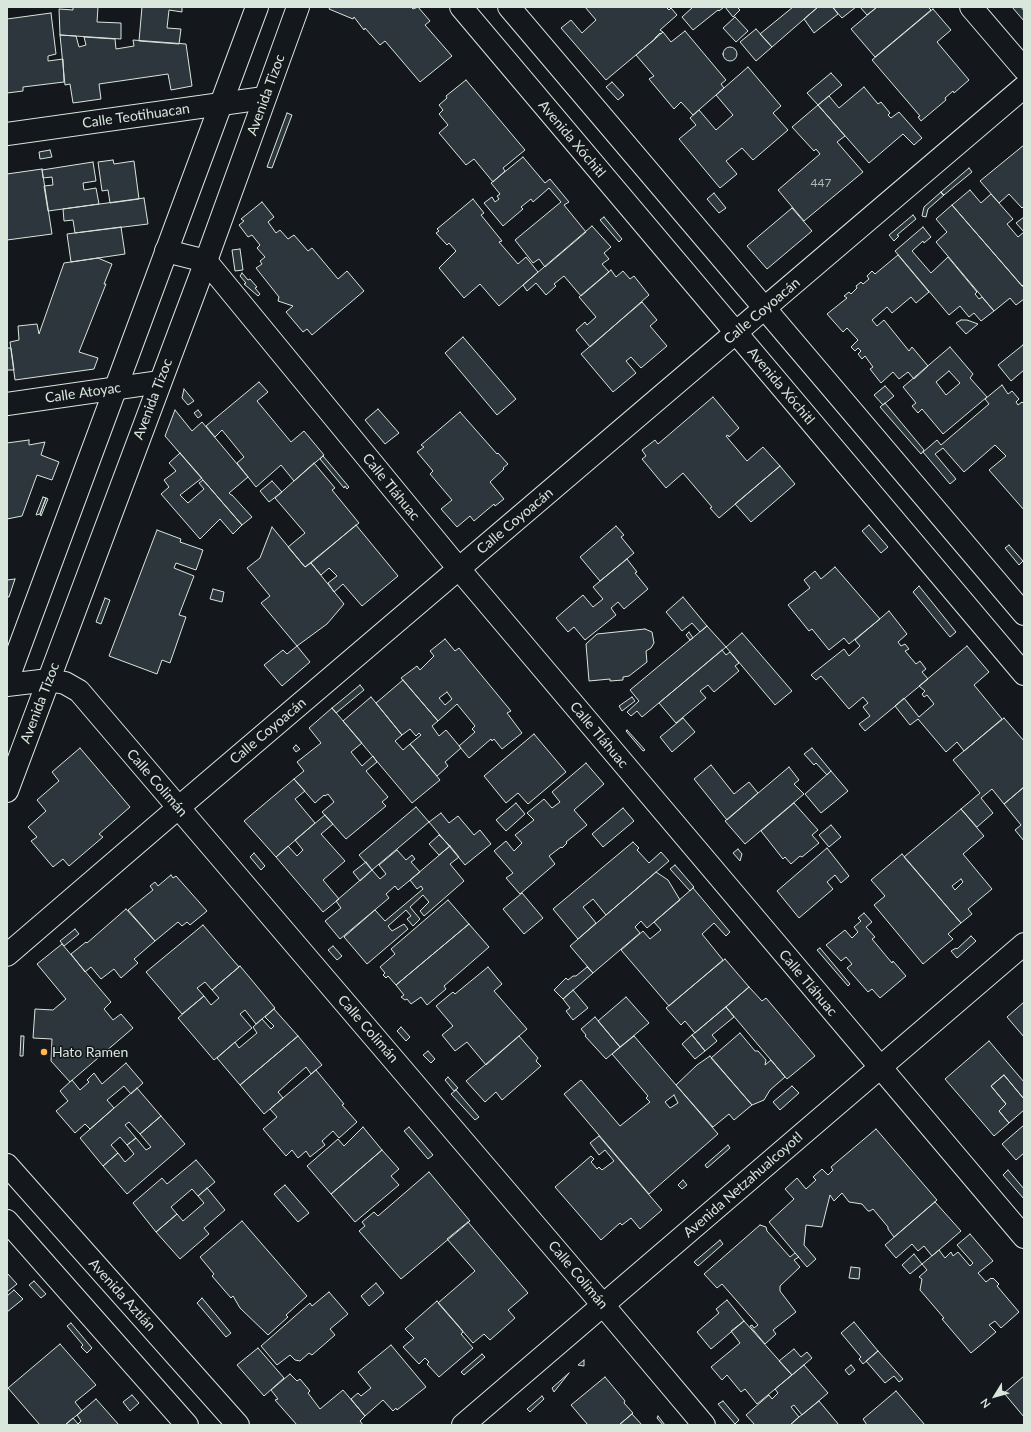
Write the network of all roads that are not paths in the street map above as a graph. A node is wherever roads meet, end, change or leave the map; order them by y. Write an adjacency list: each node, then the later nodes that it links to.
1 (257, 7): 9 (street)
2 (298, 7): 8 (street, Avenida Tizoc)
3 (461, 7): 14 (street, Avenida Xóchitl)
4 (509, 7): 13 (street)
5 (971, 7): 6 (street)
6 (1024, 69)
7 (1024, 88): 13 (street, Calle Coyoacán)
8 (264, 98): 9 (street, Calle Teotihuacan); 12 (street, Avenida Tizoc)
9 (220, 104): 10 (street, Calle Teotihuacan); 11 (street)
10 (7, 134)
11 (166, 251): 12 (street); 16 (street)
12 (206, 261): 15 (street, Avenida Tizoc); 18 (street, Calle Tláhuac)
13 (765, 308): 14 (street, Calle Coyoacán); 19 (street)
14 (736, 333): 18 (street, Calle Coyoacán); 20 (street, Avenida Xóchitl)
15 (160, 382): 16 (street, Calle Atoyac); 21 (street, Avenida Tizoc)
16 (115, 388): 17 (street, Calle Atoyac); 22 (street)
17 (7, 404)
18 (459, 569): 25 (street, Calle Coyoacán); 28 (street, Calle Tláhuac)
19 (1024, 614)
20 (1024, 674)
21 (49, 680): 23 (street, Calle Colimán); 24 (street, Avenida Tizoc); 25 (street, Calle Colimán)
22 (7, 681)
23 (7, 686)
24 (7, 790)
25 (178, 808): 27 (street, Calle Coyoacán); 32 (street, Calle Colimán)
26 (1024, 944): 28 (street, Avenida Netzahualcoyotl)
27 (7, 955)
28 (880, 1068): 31 (street, Calle Tláhuac); 32 (street, Avenida Netzahualcoyotl)
29 (7, 1165): 34 (street, Avenida Aztlán)
30 (7, 1221): 33 (street)
31 (1024, 1237)
32 (603, 1305): 35 (street, Avenida Netzahualcoyotl); 36 (street, Calle Colimán)
33 (187, 1425)
34 (238, 1425)
35 (463, 1425)
36 (704, 1425)

